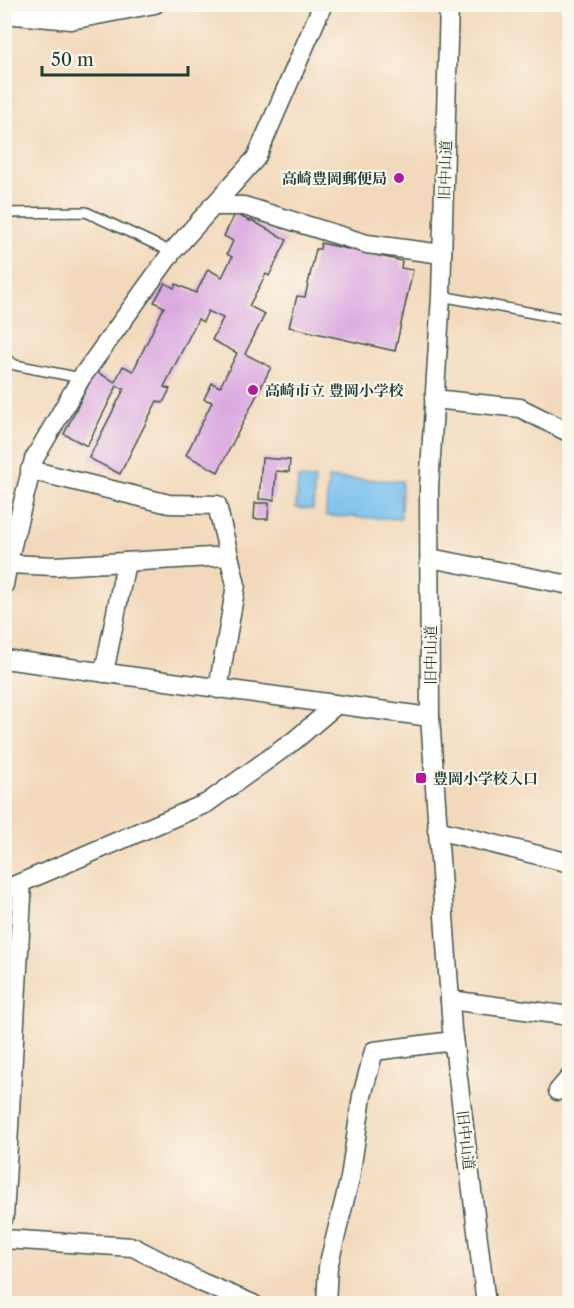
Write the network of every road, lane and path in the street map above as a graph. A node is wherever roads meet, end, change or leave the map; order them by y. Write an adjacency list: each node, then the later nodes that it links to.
1 (323, 4): 5 (street)
2 (449, 4): 8 (street, 旧中山道)
3 (146, 5): 4 (street)
4 (4, 14)
5 (212, 206): 7 (street); 8 (street)
6 (4, 213): 7 (lane)
7 (172, 252): 12 (street)
8 (441, 254): 9 (street, 旧中山道)
9 (441, 296): 10 (lane); 13 (street, 旧中山道)
10 (570, 320)
11 (4, 357): 12 (lane)
12 (81, 378): 15 (street)
13 (434, 399): 14 (street); 17 (street, 旧中山道)
14 (570, 433)
15 (30, 470): 16 (street); 18 (street)
16 (229, 556): 19 (street); 24 (street)
17 (430, 558): 21 (street); 26 (street, 旧中山道)
18 (7, 559): 19 (street); 20 (street)
19 (126, 562): 23 (street)
20 (4, 585)
21 (570, 585)
22 (4, 659): 23 (street)
23 (104, 673): 24 (street)
24 (218, 689): 25 (street)
25 (336, 705): 26 (street); 29 (street)
26 (430, 717): 27 (street, 旧中山道)
27 (437, 830): 28 (street); 30 (street, 旧中山道)
28 (570, 863)
29 (11, 887): 35 (street)
30 (450, 1000): 31 (street); 32 (street, 旧中山道)
31 (570, 1016)
32 (453, 1041): 38 (street); 39 (street, 旧中山道)
33 (570, 1077): 34 (street)
34 (558, 1091)
35 (4, 1217)
36 (4, 1239): 37 (street)
37 (253, 1304)
38 (326, 1304)
39 (486, 1304)

